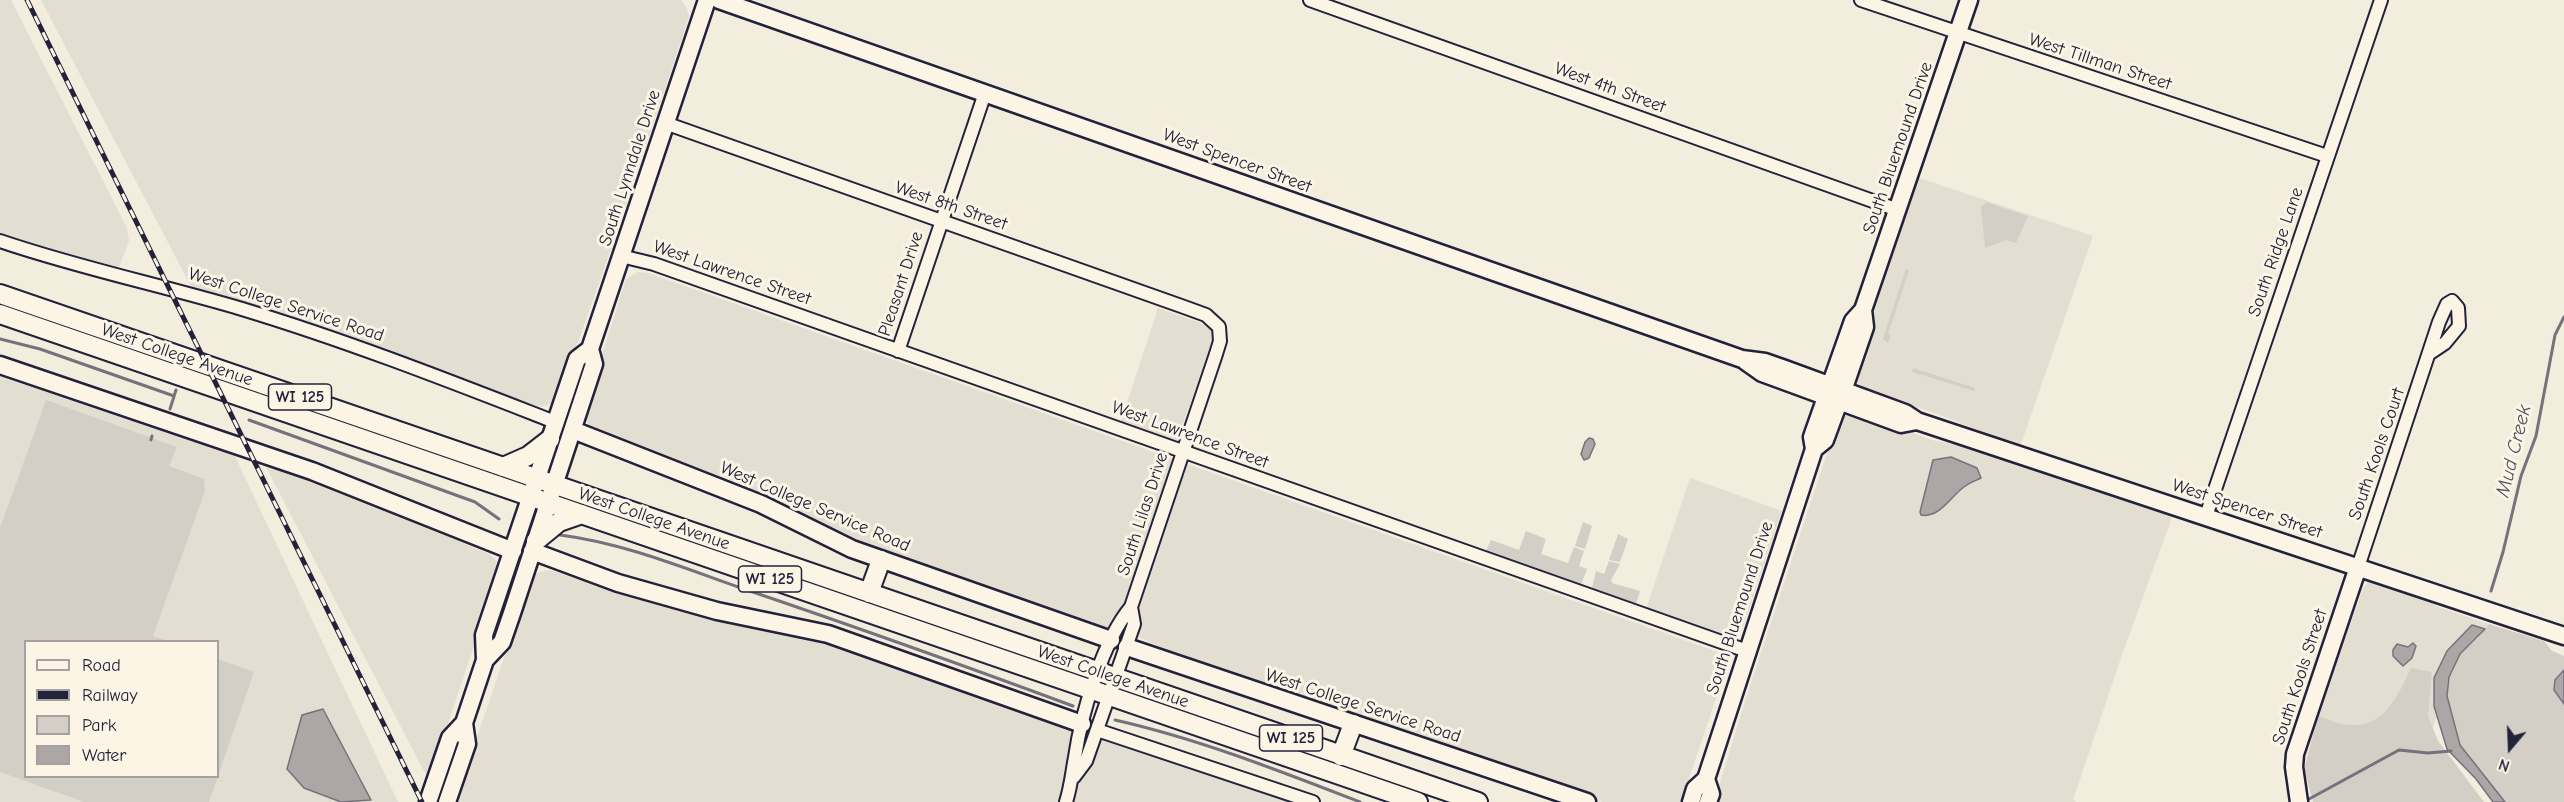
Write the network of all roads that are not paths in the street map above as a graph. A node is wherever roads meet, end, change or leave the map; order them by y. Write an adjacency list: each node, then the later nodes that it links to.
1 (707, 0): 9 (street, South Lynndale Drive)
2 (719, 0): 8 (street, West Spencer Street)
3 (1310, 0): 11 (street, West 4th Street)
4 (1861, 0): 7 (street, West Tillman Street)
5 (1970, 0): 7 (street, South Bluemound Drive)
6 (2381, 0): 10 (street, South Ridge Lane)
7 (1958, 34): 10 (street, West Tillman Street); 11 (street, South Bluemound Drive)
8 (985, 93): 12 (street, Pleasant Drive); 22 (street, West Spencer Street)
9 (665, 123): 12 (street, West 8th Street); 14 (street, South Lynndale Drive)
10 (2327, 156): 31 (street, South Ridge Lane)
11 (1898, 210): 22 (street, South Bluemound Drive)
12 (941, 221): 17 (street, West 8th Street); 19 (street, Pleasant Drive)
13 (0, 241): 24 (street, West College Service Road)
14 (621, 255): 18 (street, South Lynndale Drive); 19 (street, West Lawrence Street)
15 (0, 294): 26 (main road, West College Avenue / WI 125)
16 (0, 314): 29 (main road, West College Avenue / WI 125)
17 (1220, 330): 25 (street, South Lilas Drive)
18 (590, 349): 23 (street, South Lynndale Drive); 24 (street, South Lynndale Drive)
19 (898, 351): 25 (street, West Lawrence Street)
20 (2430, 353): 35 (street, South Kools Court)
21 (0, 365): 33 (street)
22 (1835, 394): 31 (street, West Spencer Street); 41 (street, South Bluemound Drive)
23 (573, 430): 28 (street, South Lynndale Drive); 34 (street, West College Service Road)
24 (552, 431): 26 (main road); 27 (street, South Lynndale Drive)
25 (1183, 451): 37 (street, South Lilas Drive); 41 (street, West Lawrence Street)
26 (503, 467): 27 (main road, West College Avenue / WI 125)
27 (536, 478): 28 (main road, West College Avenue / WI 125); 29 (street, South Lynndale Drive)
28 (552, 494): 29 (main road, West College Avenue / WI 125); 30 (main road, West College Avenue / WI 125); 32 (street, South Lynndale Drive); 36 (main road, West College Avenue / WI 125)
29 (531, 496): 33 (street, South Lynndale Drive)
30 (582, 514): 32 (main road); 45 (main road, West College Avenue / WI 125)
31 (2206, 516): 35 (street, West Spencer Street)
32 (534, 546): 42 (street, South Lynndale Drive); 49 (street)
33 (513, 551): 42 (street, South Lynndale Drive)
34 (881, 560): 36 (main road); 39 (street, West College Service Road)
35 (2358, 567): 38 (street, West Spencer Street); 61 (street, South Kools Street)
36 (869, 593): 43 (main road, West College Avenue / WI 125)
37 (1131, 607): 39 (street, South Lilas Drive); 40 (street, South Lilas Drive)
38 (2564, 636)
39 (1111, 640): 43 (street, South Lilas Drive)
40 (1127, 647): 44 (street, South Lilas Drive); 48 (street, West College Service Road)
41 (1746, 651): 51 (street, South Bluemound Drive)
42 (484, 660): 47 (street)
43 (1099, 672): 44 (main road, West College Avenue / WI 125); 45 (street, South Lilas Drive)
44 (1116, 678): 46 (street, South Lilas Drive); 50 (main road, West College Avenue / WI 125)
45 (1092, 689): 46 (main road, West College Avenue / WI 125); 49 (street, South Lilas Drive)
46 (1110, 696): 49 (street, South Lilas Drive); 52 (main road, West College Avenue / WI 125)
47 (464, 723): 53 (street); 54 (street)
48 (1353, 724): 50 (main road); 58 (street, West College Service Road)
49 (1090, 727): 55 (street); 56 (street)
50 (1341, 756): 57 (main road, West College Avenue / WI 125)
51 (1706, 779): 59 (street, South Bluemound Drive); 60 (street, South Bluemound Drive)
52 (1411, 801)
53 (428, 802)
54 (447, 802)
55 (1066, 802)
56 (1313, 802)
57 (1478, 802)
58 (1587, 802)
59 (1691, 802)
60 (1708, 802)
61 (2299, 802)

